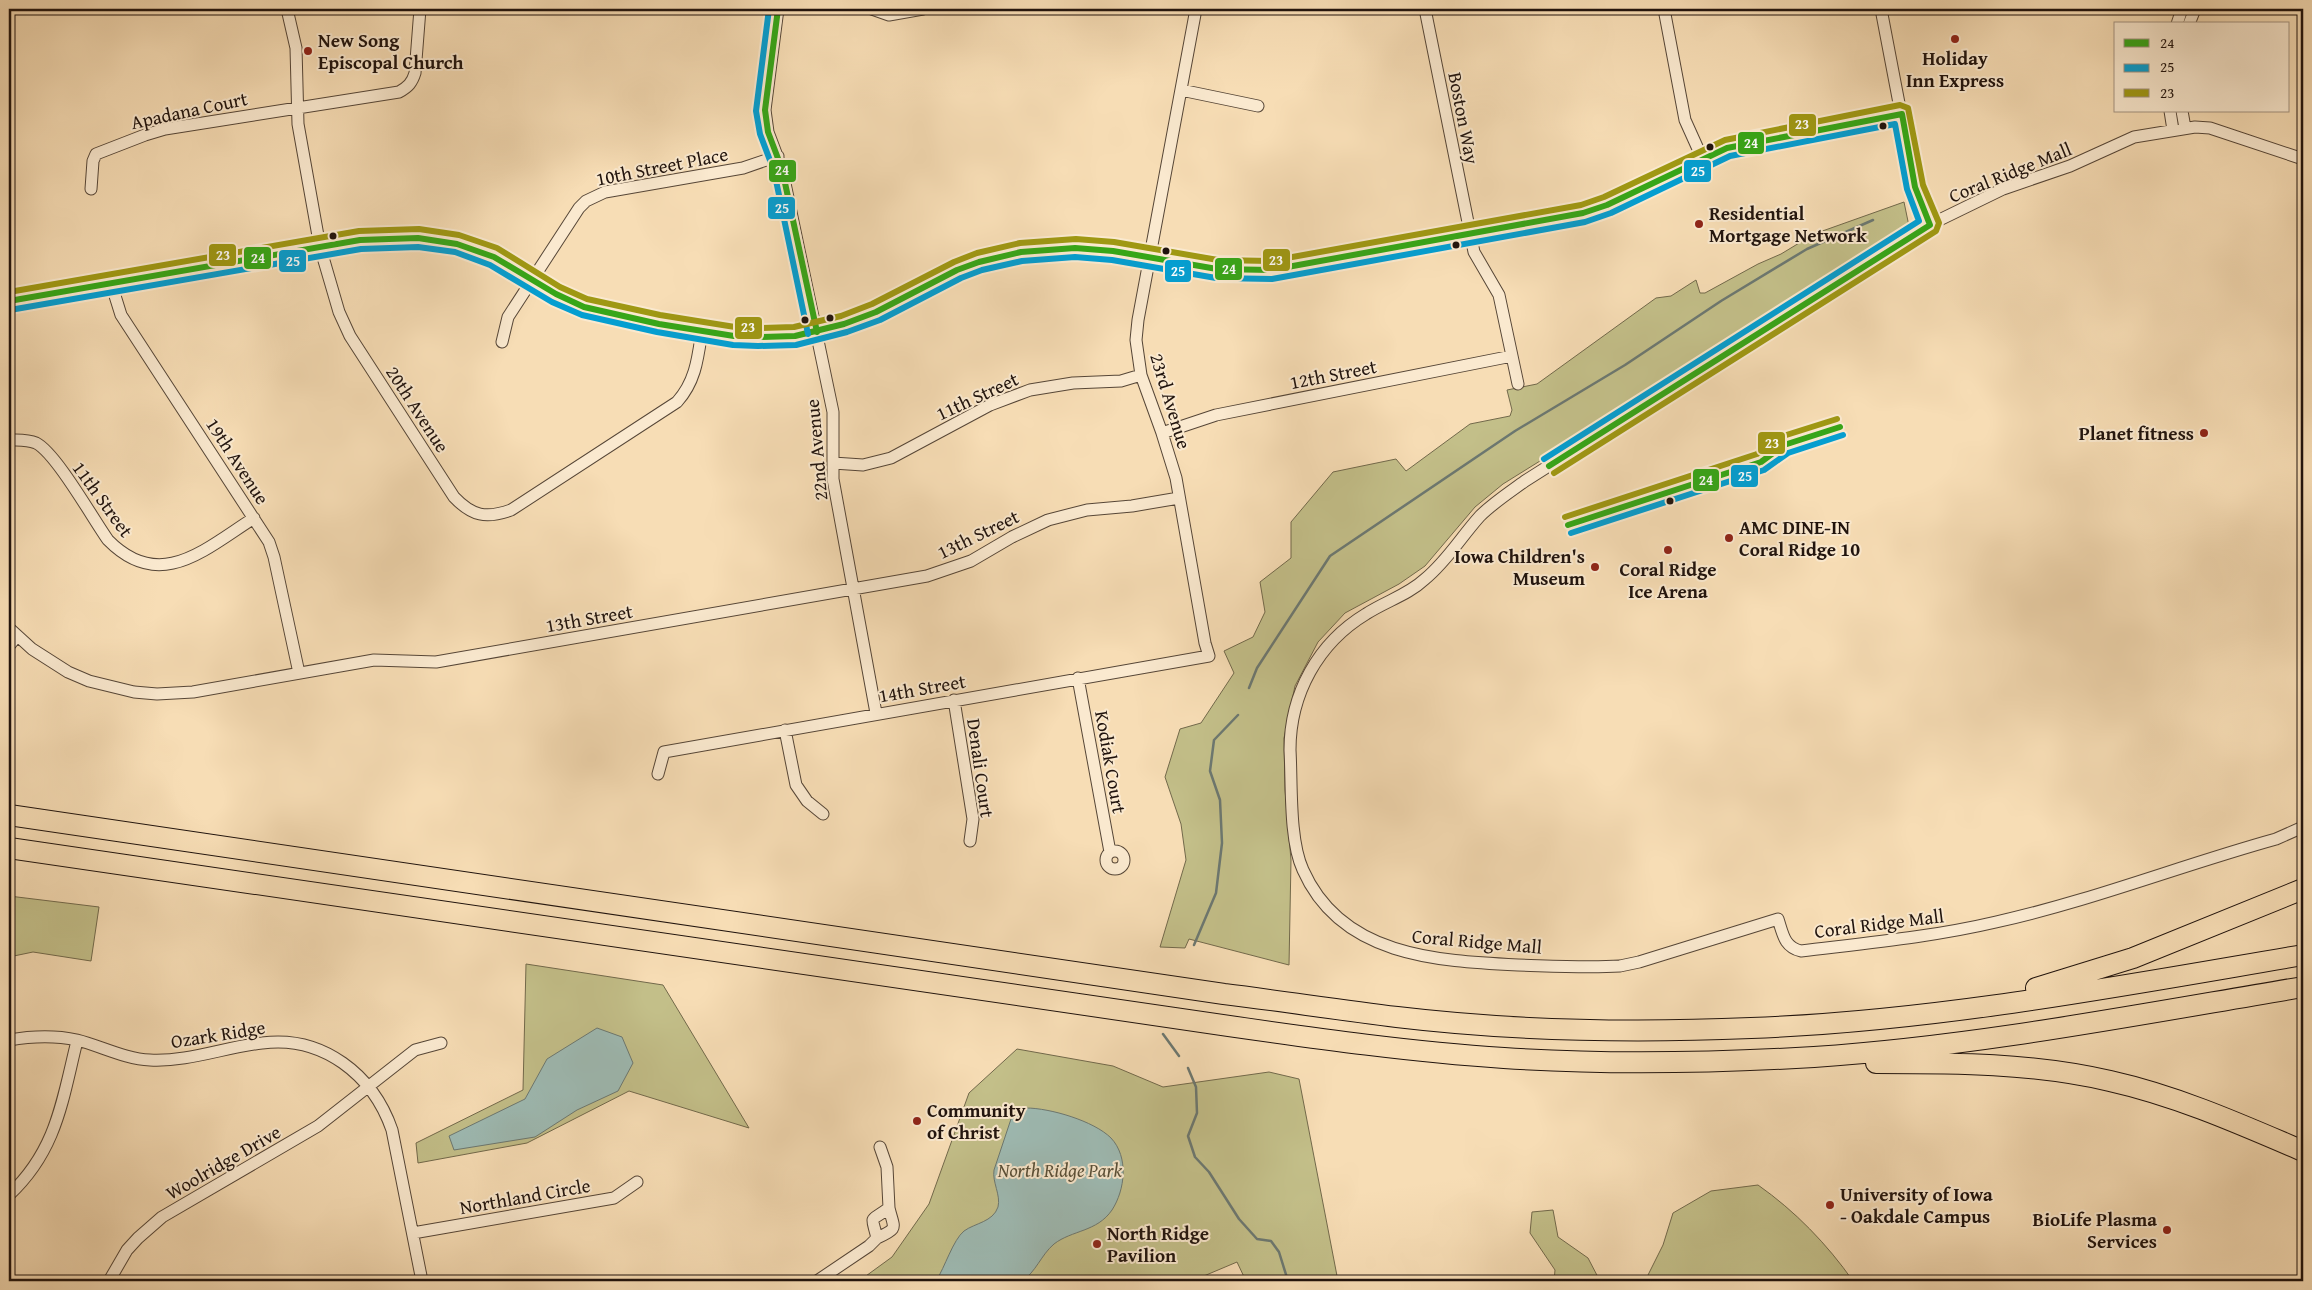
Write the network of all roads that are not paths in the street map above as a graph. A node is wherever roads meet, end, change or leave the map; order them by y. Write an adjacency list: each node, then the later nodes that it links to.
1 (287, 9): 16 (street, 20th Avenue)
2 (420, 9): 16 (street, Apadana Court)
3 (778, 9): 21 (street, 22nd Avenue)
4 (872, 9): 5 (street)
5 (923, 9)
6 (1196, 9): 14 (street, 23rd Avenue)
7 (1425, 9): 26 (street, Boston Way)
8 (1664, 9): 23 (street)
9 (1881, 9): 19 (street)
10 (2182, 9): 12 (street)
11 (2195, 9): 13 (street)
12 (2178, 22)
13 (2190, 22)
14 (1181, 90): 15 (street); 28 (street, 23rd Avenue)
15 (1258, 106)
16 (296, 109): 24 (street, Apadana Court); 27 (street, 20th Avenue)
17 (2170, 112): 20 (street)
18 (2182, 112): 20 (street)
19 (1902, 114): 23 (street); 25 (street)
20 (2179, 129): 22 (street, Coral Ridge Mall); 25 (street, Coral Ridge Mall)
21 (778, 156): 29 (street, 10th Street Place); 33 (street, 22nd Avenue)
22 (2303, 159)
23 (1703, 160): 26 (street)
24 (91, 190)
25 (1930, 225): 55 (street, Coral Ridge Mall)
26 (1470, 234): 28 (street); 35 (street, Boston Way)
27 (320, 247): 29 (street); 30 (street); 32 (street, 20th Avenue)
28 (1149, 258): 33 (street); 36 (street, 23rd Avenue)
29 (532, 280): 32 (street); 34 (street, 10th Street Place)
30 (111, 283): 31 (street); 42 (street, 19th Avenue)
31 (9, 301)
32 (702, 330): 33 (street)
33 (817, 332): 40 (street, 22nd Avenue)
34 (502, 342)
35 (1512, 356): 37 (street, Boston Way); 38 (street, 12th Street)
36 (1141, 375): 38 (street, 23rd Avenue); 40 (street, 11th Street)
37 (1518, 384)
38 (1162, 433): 41 (street, 23rd Avenue)
39 (9, 440): 42 (street, 11th Street)
40 (833, 464): 43 (street, 22nd Avenue)
41 (1179, 498): 43 (street, 13th Street); 46 (street, 23rd Avenue)
42 (254, 518): 47 (street, 19th Avenue)
43 (854, 589): 47 (street, 13th Street); 50 (street, 22nd Avenue)
44 (13, 632): 45 (street, 13th Street); 47 (street, 13th Street)
45 (9, 646)
46 (1209, 656): 48 (street, 14th Street)
47 (299, 673)
48 (1078, 678): 49 (street, 14th Street); 58 (street, Kodiak Court)
49 (954, 700): 50 (street, 14th Street); 56 (street, Denali Court)
50 (876, 713): 51 (street, 14th Street)
51 (786, 730): 52 (street, 14th Street); 53 (street)
52 (658, 774)
53 (824, 814)
54 (9, 815): 62 (highway)
55 (2303, 827)
56 (970, 841)
57 (9, 848): 66 (highway)
58 (1110, 852)
59 (2303, 889): 62 (highway)
60 (2303, 955): 62 (highway)
61 (2303, 987): 66 (highway)
62 (1832, 1023)
63 (9, 1040): 64 (street, Ozark Ridge)
64 (77, 1041): 67 (street, Ozark Ridge); 71 (street)
65 (441, 1044): 67 (street, Woolridge Drive)
66 (1711, 1061): 69 (highway)
67 (370, 1086): 73 (street, Ozark Ridge); 75 (street, Woolridge Drive)
68 (880, 1147): 72 (street)
69 (2303, 1150)
70 (638, 1182): 73 (street, Northland Circle)
71 (9, 1195)
72 (888, 1208): 74 (street); 74 (street)
73 (413, 1233): 76 (street, Ozark Ridge)
74 (877, 1238): 77 (street)
75 (109, 1281)
76 (422, 1281)
77 (817, 1281)

